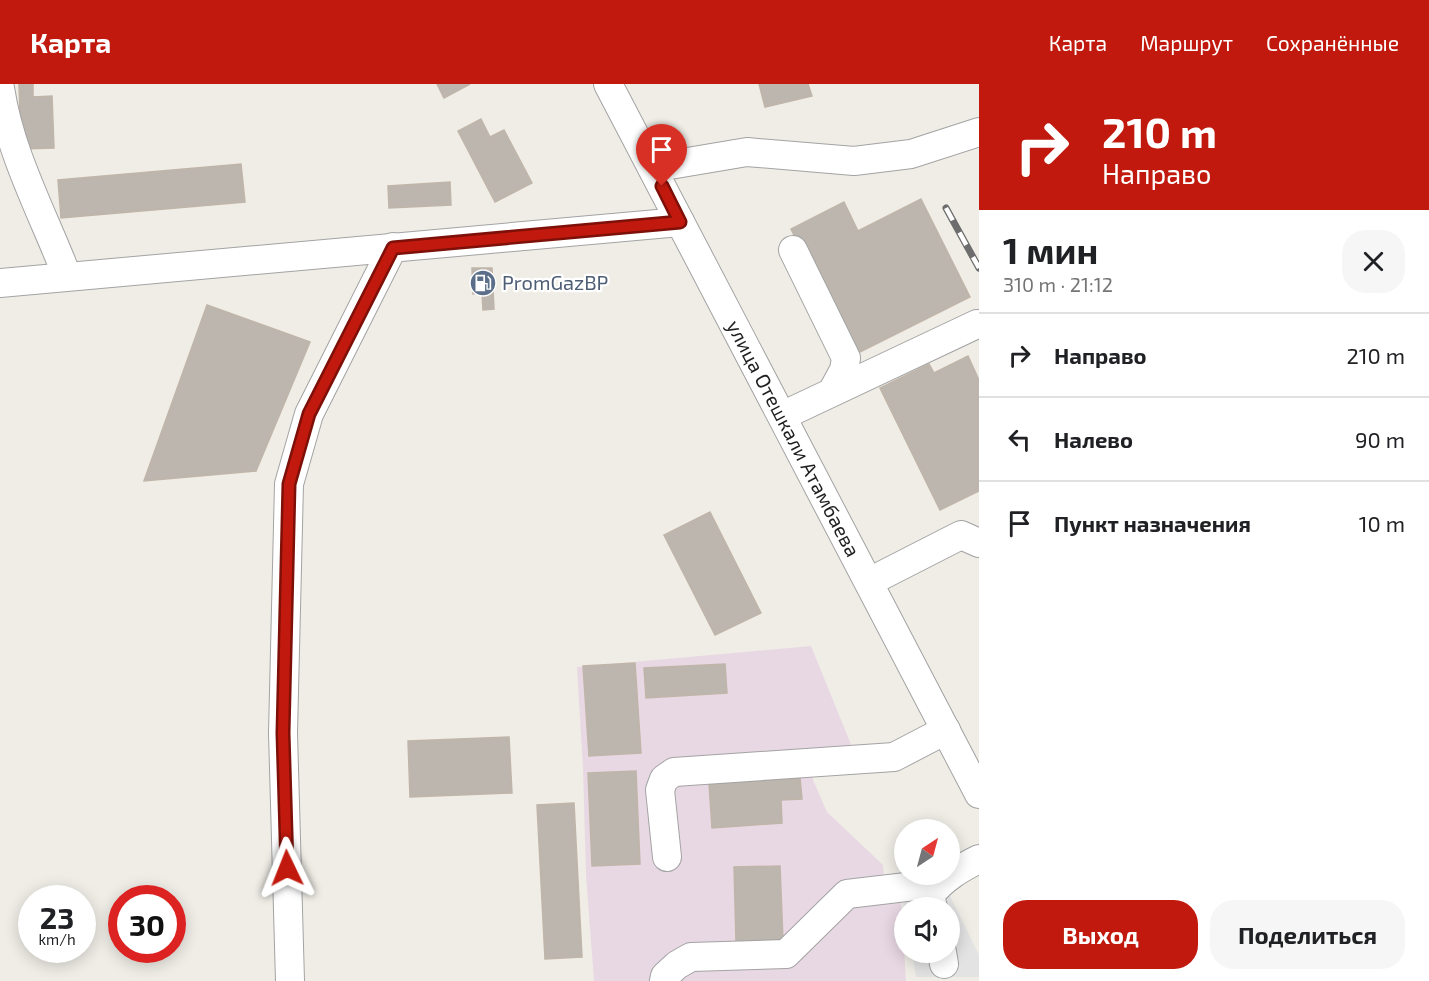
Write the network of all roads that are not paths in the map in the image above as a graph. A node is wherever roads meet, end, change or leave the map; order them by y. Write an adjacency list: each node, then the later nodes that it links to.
1 (608, 84): 4 (street, улица Отешкали Атамбаева)
2 (0, 88): 8 (street)
3 (979, 132): 4 (street)
4 (652, 168): 5 (street, улица Отешкали Атамбаева)
5 (680, 222): 6 (street); 12 (street, улица Отешкали Атамбаева)
6 (393, 248): 8 (street); 20 (street)
7 (794, 250): 11 (street)
8 (67, 276): 9 (street)
9 (0, 283)
10 (977, 324): 11 (street)
11 (832, 392): 12 (street)
12 (782, 416): 14 (street, улица Отешкали Атамбаева)
13 (979, 543): 14 (street)
14 (869, 582): 15 (street, улица Отешкали Атамбаева)
15 (946, 730): 16 (street, улица Отешкали Атамбаева); 17 (street)
16 (979, 794)
17 (667, 857)
18 (979, 859): 19 (street)
19 (936, 895): 21 (street)
20 (291, 981)
21 (664, 981)

